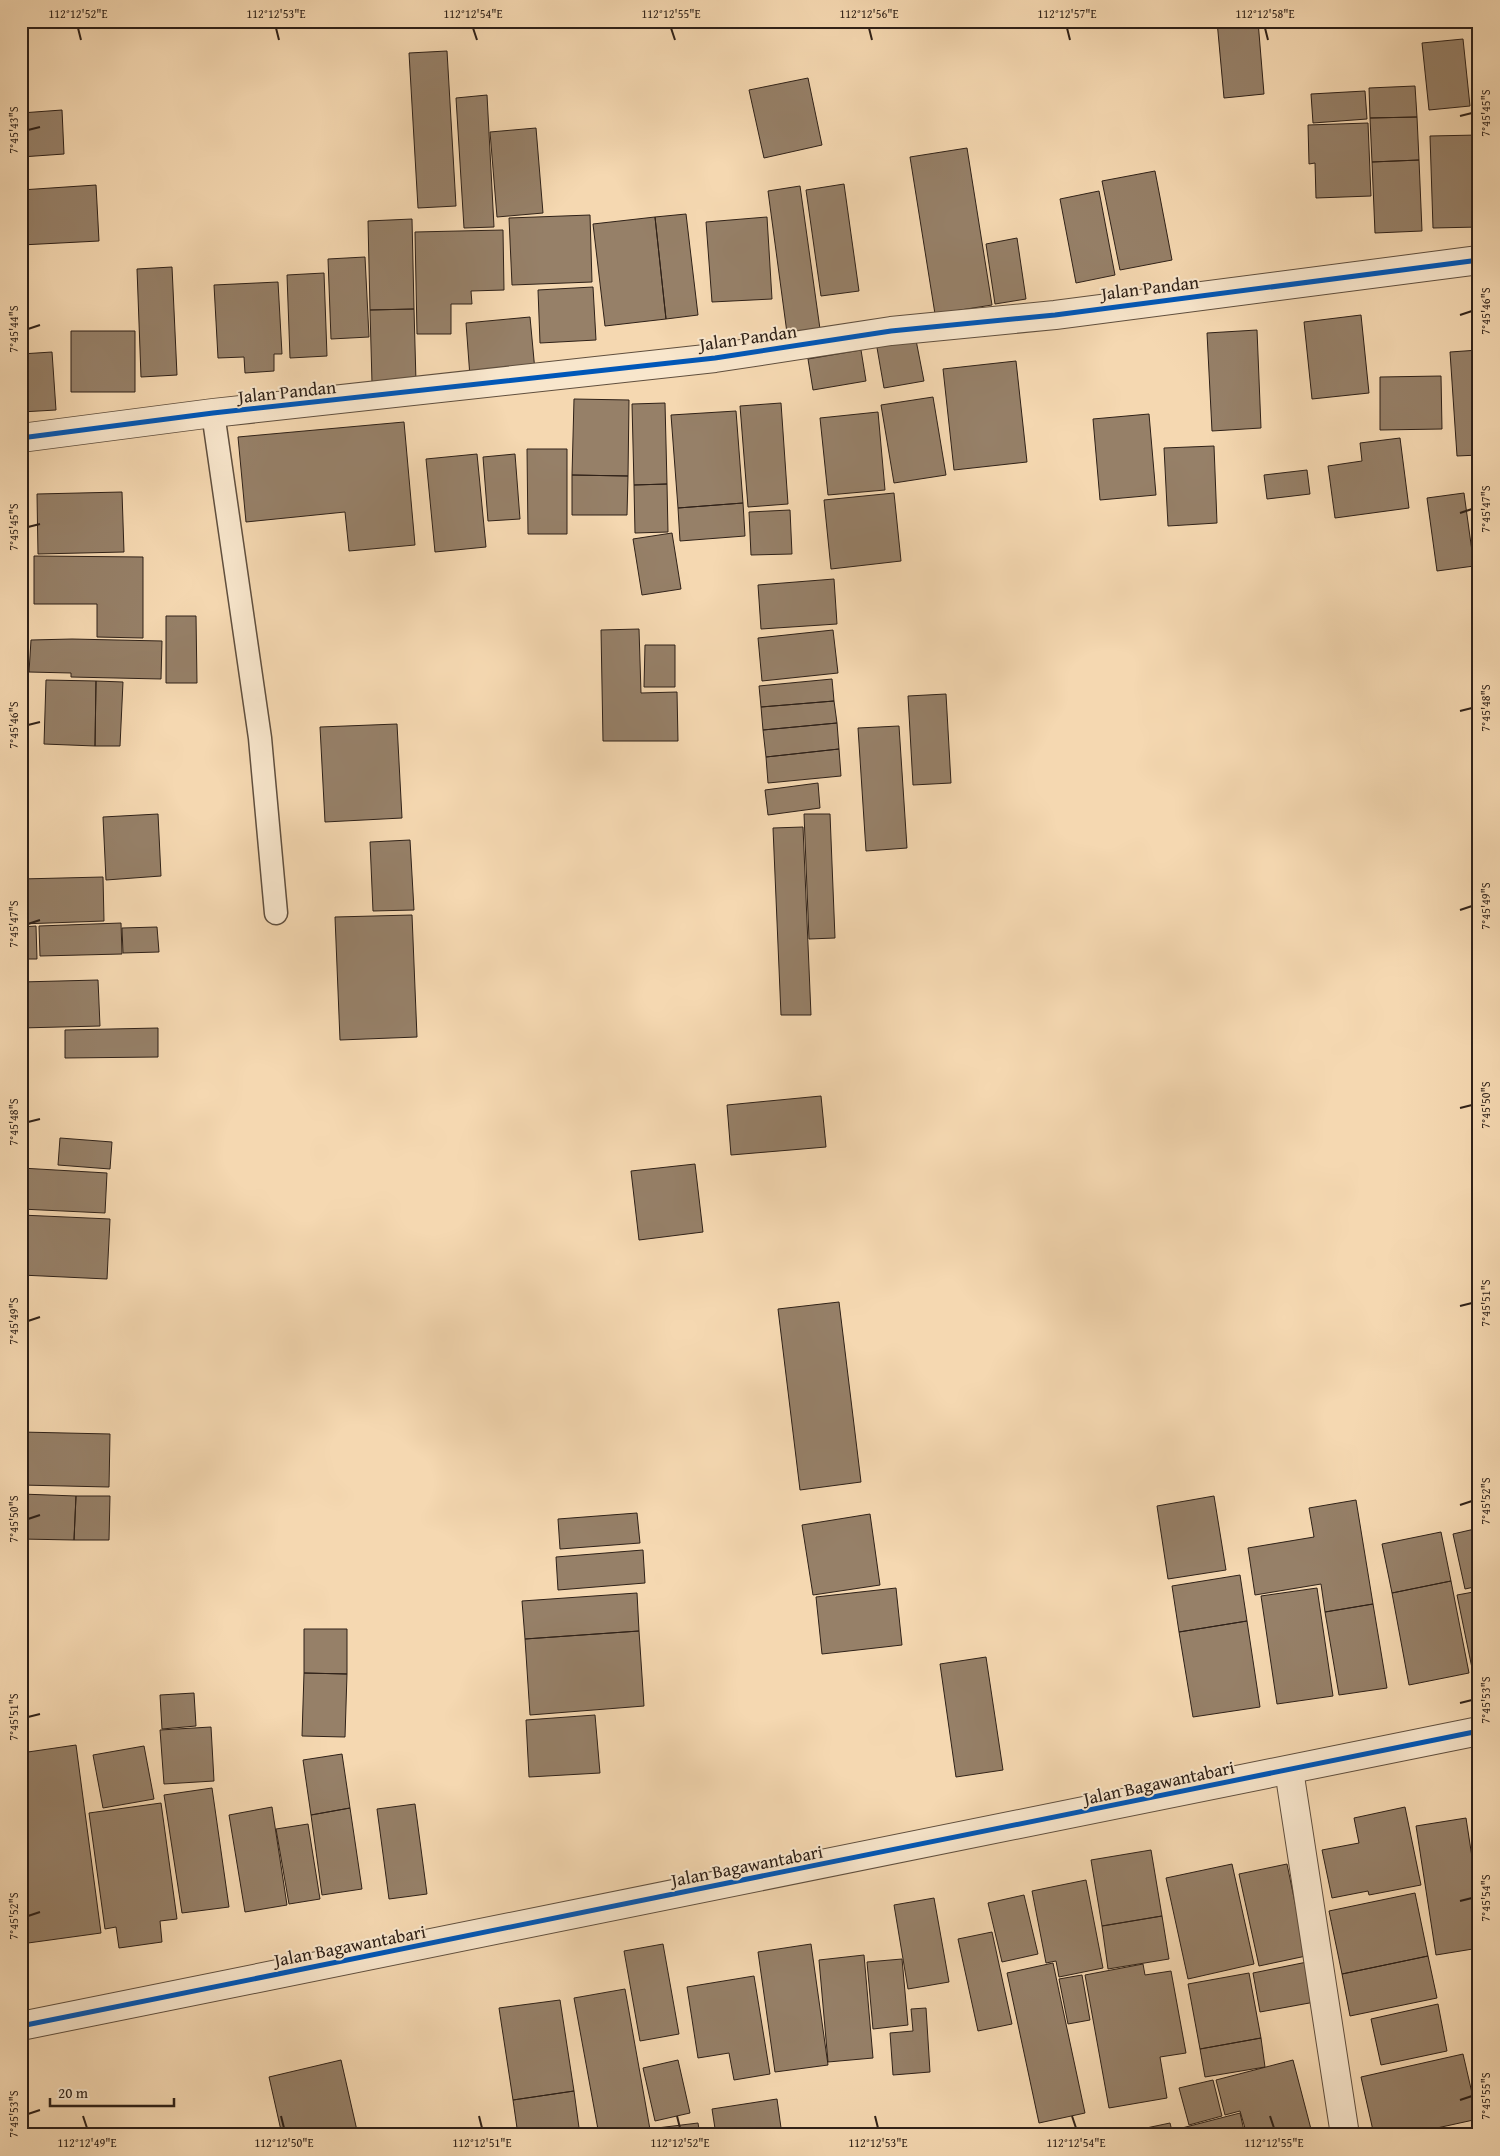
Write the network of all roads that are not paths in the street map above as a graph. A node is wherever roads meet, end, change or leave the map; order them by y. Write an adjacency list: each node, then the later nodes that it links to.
1 (1479, 260): 2 (street, Jalan Pandan)
2 (213, 413): 3 (street, Jalan Pandan); 4 (lane)
3 (21, 438)
4 (276, 913)
5 (1479, 1731): 6 (street, Jalan Bagawantabari)
6 (1289, 1770): 7 (street, Jalan Bagawantabari); 8 (street)
7 (21, 2026)
8 (1346, 2135)

